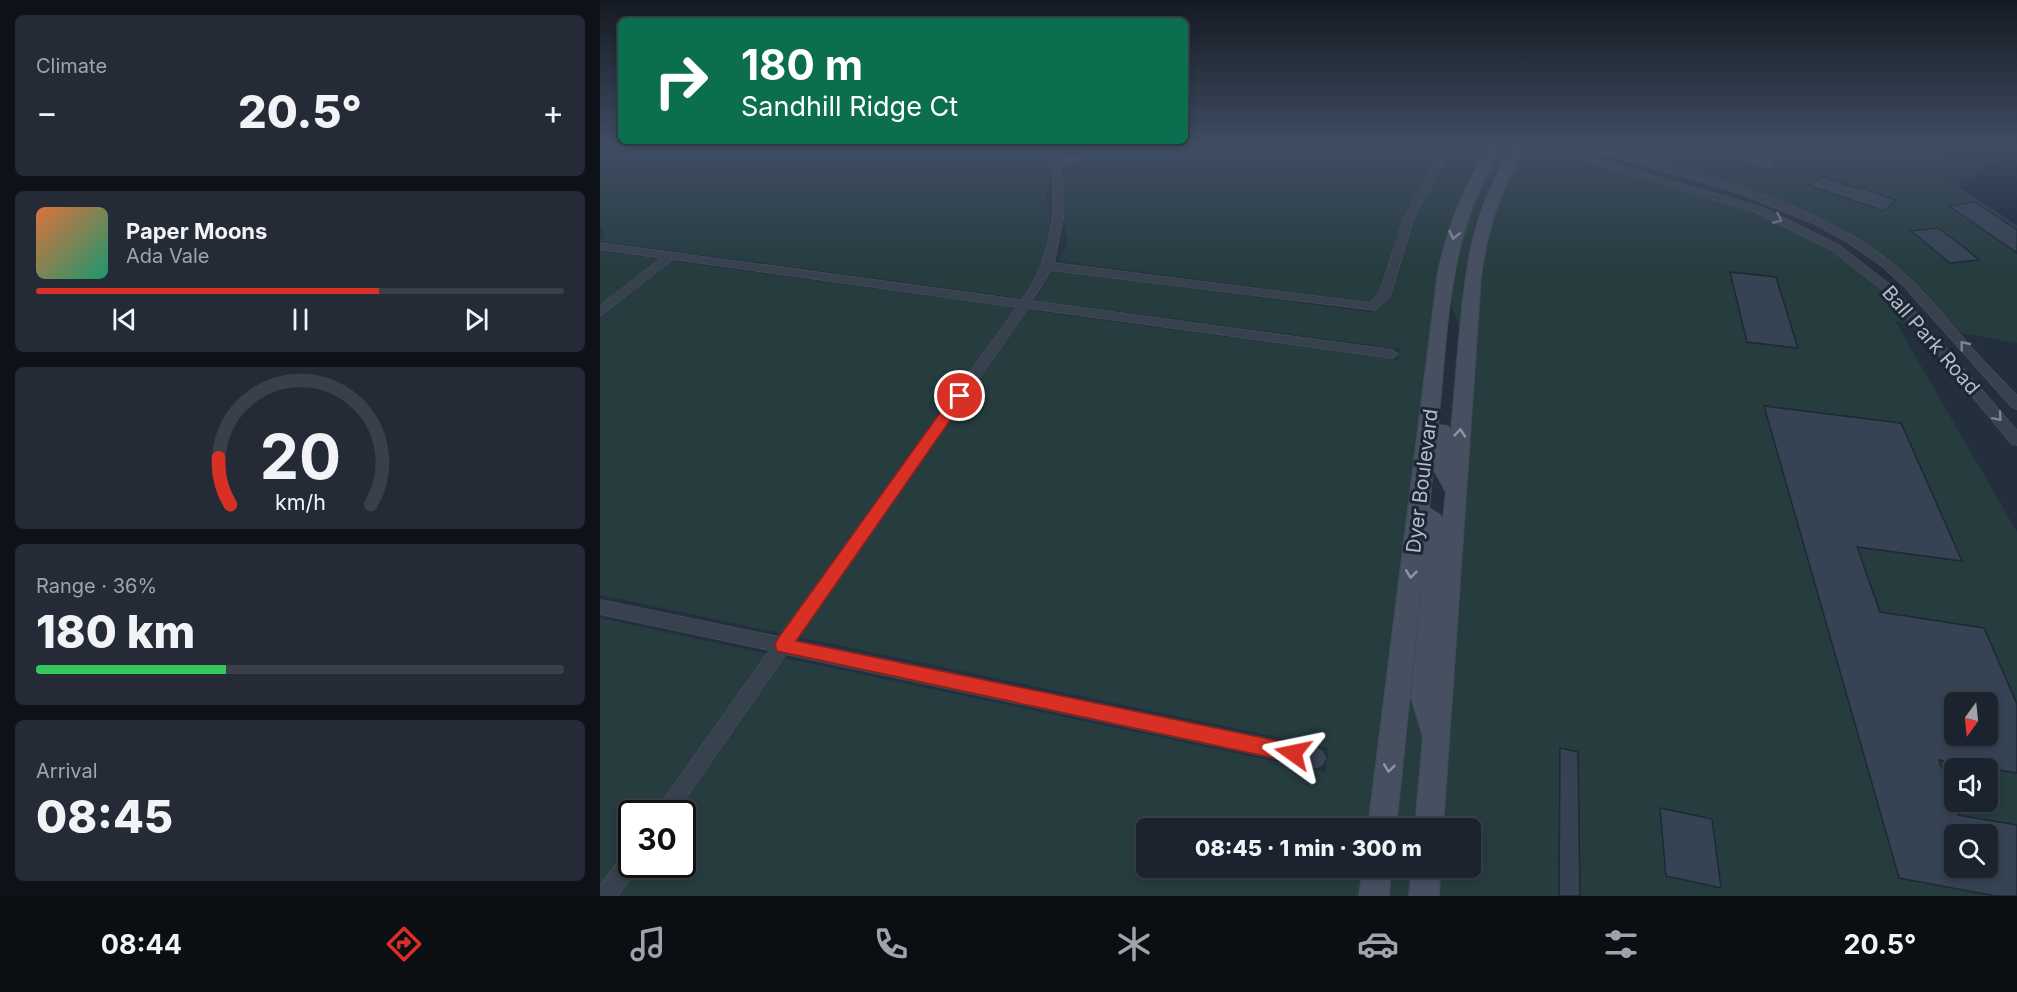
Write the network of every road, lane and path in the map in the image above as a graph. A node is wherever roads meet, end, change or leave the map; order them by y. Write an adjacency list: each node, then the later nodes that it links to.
1 (1058, 188): 11 (street)
2 (1426, 188): 11 (street)
3 (1470, 188): 12 (main road, Dyer Boulevard, one-way to 12)
4 (1496, 188): 18 (main road, Dyer Boulevard, one-way to 4)
5 (1702, 188): 9 (street, Ball Park Road, one-way to 9)
6 (1714, 188): 7 (street, Ball Park Road)
7 (1853, 242): 9 (street); 16 (street, Ball Park Road, one-way to 7)
8 (600, 246): 10 (street)
9 (1836, 248): 17 (street, Ball Park Road, one-way to 17)
10 (671, 256): 13 (street); 14 (street)
11 (1049, 266): 13 (street)
12 (1443, 301): 18 (main road); 19 (main road, Dyer Boulevard)
13 (1025, 304): 15 (street); 21 (street)
14 (600, 312)
15 (1392, 354)
16 (2017, 404)
17 (2017, 440)
18 (1455, 492): 22 (main road, Dyer Boulevard)
19 (1419, 513): 22 (main road); 25 (main road, Dyer Boulevard, one-way to 25)
20 (600, 607): 21 (street)
21 (783, 645): 23 (street); 24 (street)
22 (1435, 739): 26 (main road, Dyer Boulevard)
23 (1316, 758)
24 (673, 800)
25 (1383, 818)
26 (1430, 818)
27 (618, 878): 30 (street)
28 (1376, 878): 31 (main road)
29 (1425, 878): 32 (main road)
30 (605, 896)
31 (1374, 896)
32 (1424, 896)

